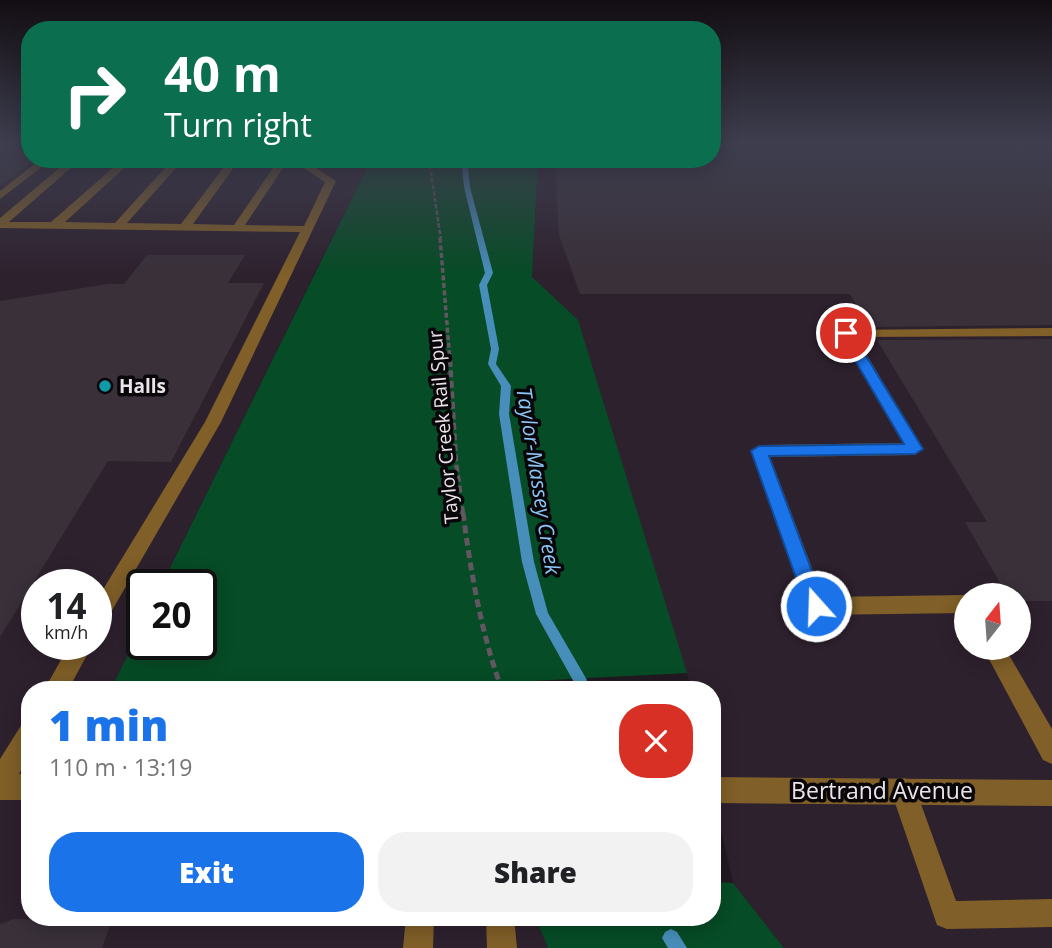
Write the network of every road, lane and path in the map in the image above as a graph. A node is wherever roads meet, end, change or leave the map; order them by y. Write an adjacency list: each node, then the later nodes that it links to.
1 (45, 186): 8 (street)
2 (99, 186): 9 (street)
3 (155, 186): 10 (street)
4 (215, 186): 11 (street)
5 (265, 186): 12 (street)
6 (328, 186): 13 (street)
7 (433, 186): 20 (path, Taylor Creek Rail Spur)
8 (0, 225): 9 (street)
9 (54, 226): 10 (street)
10 (118, 227): 11 (street)
11 (185, 227): 12 (street)
12 (237, 228): 13 (street)
13 (307, 229): 15 (street)
14 (1052, 332): 16 (street)
15 (112, 593)
16 (954, 604)
17 (73, 660): 19 (street)
18 (1001, 660): 22 (street)
19 (60, 681)
20 (499, 681)
21 (21, 748): 23 (street)
22 (1052, 752)
23 (0, 784): 24 (street)
24 (21, 787)
25 (721, 790): 26 (street, Bertrand Avenue)
26 (904, 792): 27 (street, Bertrand Avenue); 28 (street)
27 (1052, 793)
28 (1052, 913)
29 (419, 926): 31 (street)
30 (501, 926): 32 (street)
31 (418, 948)
32 (502, 948)

